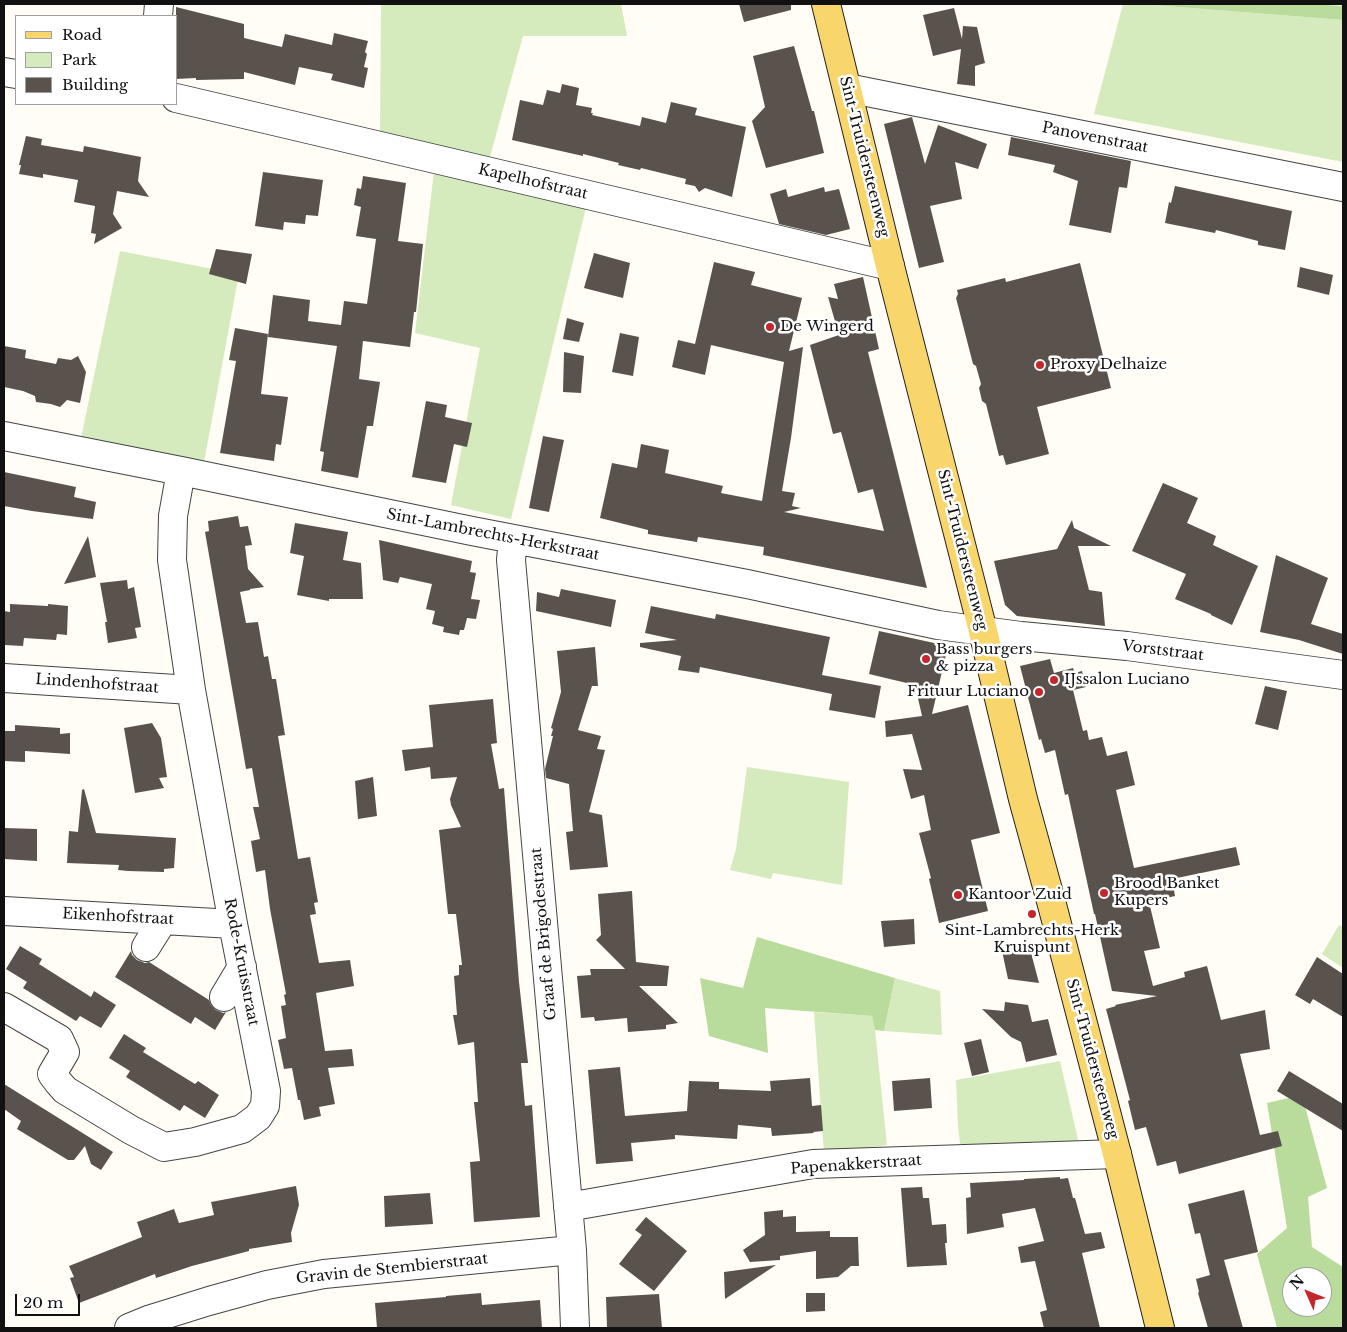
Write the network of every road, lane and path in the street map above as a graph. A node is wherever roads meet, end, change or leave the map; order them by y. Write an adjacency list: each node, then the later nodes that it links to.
1 (826, 4): 2 (main road, Sint-Truidersteenweg)
2 (847, 88): 4 (street, Panovenstraat); 5 (main road, Sint-Truidersteenweg)
3 (178, 98): 5 (street, Kapelhofstraat)
4 (1343, 187)
5 (890, 266): 9 (main road, Sint-Truidersteenweg)
6 (4, 436): 7 (street, Sint-Lambrechts-Herkstraat)
7 (181, 471): 8 (street, Sint-Lambrechts-Herkstraat); 12 (street, Rode-Kruisstraat)
8 (513, 539): 9 (street, Sint-Lambrechts-Herkstraat); 21 (street, Graaf de Brigodestraat)
9 (983, 631): 10 (street, Vorststraat); 20 (main road, Sint-Truidersteenweg)
10 (1343, 675)
11 (4, 678): 12 (street, Lindenhofstraat)
12 (191, 690): 15 (street, Rode-Kruisstraat)
13 (4, 911): 14 (street, Eikenhofstraat)
14 (163, 920): 15 (street, Eikenhofstraat); 16 (street)
15 (233, 924): 17 (street, Rode-Kruisstraat)
16 (146, 947)
17 (242, 967): 18 (street); 19 (street, Rode-Kruisstraat)
18 (224, 997)
19 (4, 1007)
20 (1117, 1154): 21 (street, Papenakkerstraat); 25 (main road, Sint-Truidersteenweg)
21 (568, 1207): 22 (street, Graaf de Brigodestraat)
22 (572, 1250): 23 (street, Gravin de Stembierstraat); 24 (street, Graaf de Brigodestraat)
23 (129, 1328)
24 (576, 1328)
25 (1160, 1328)

